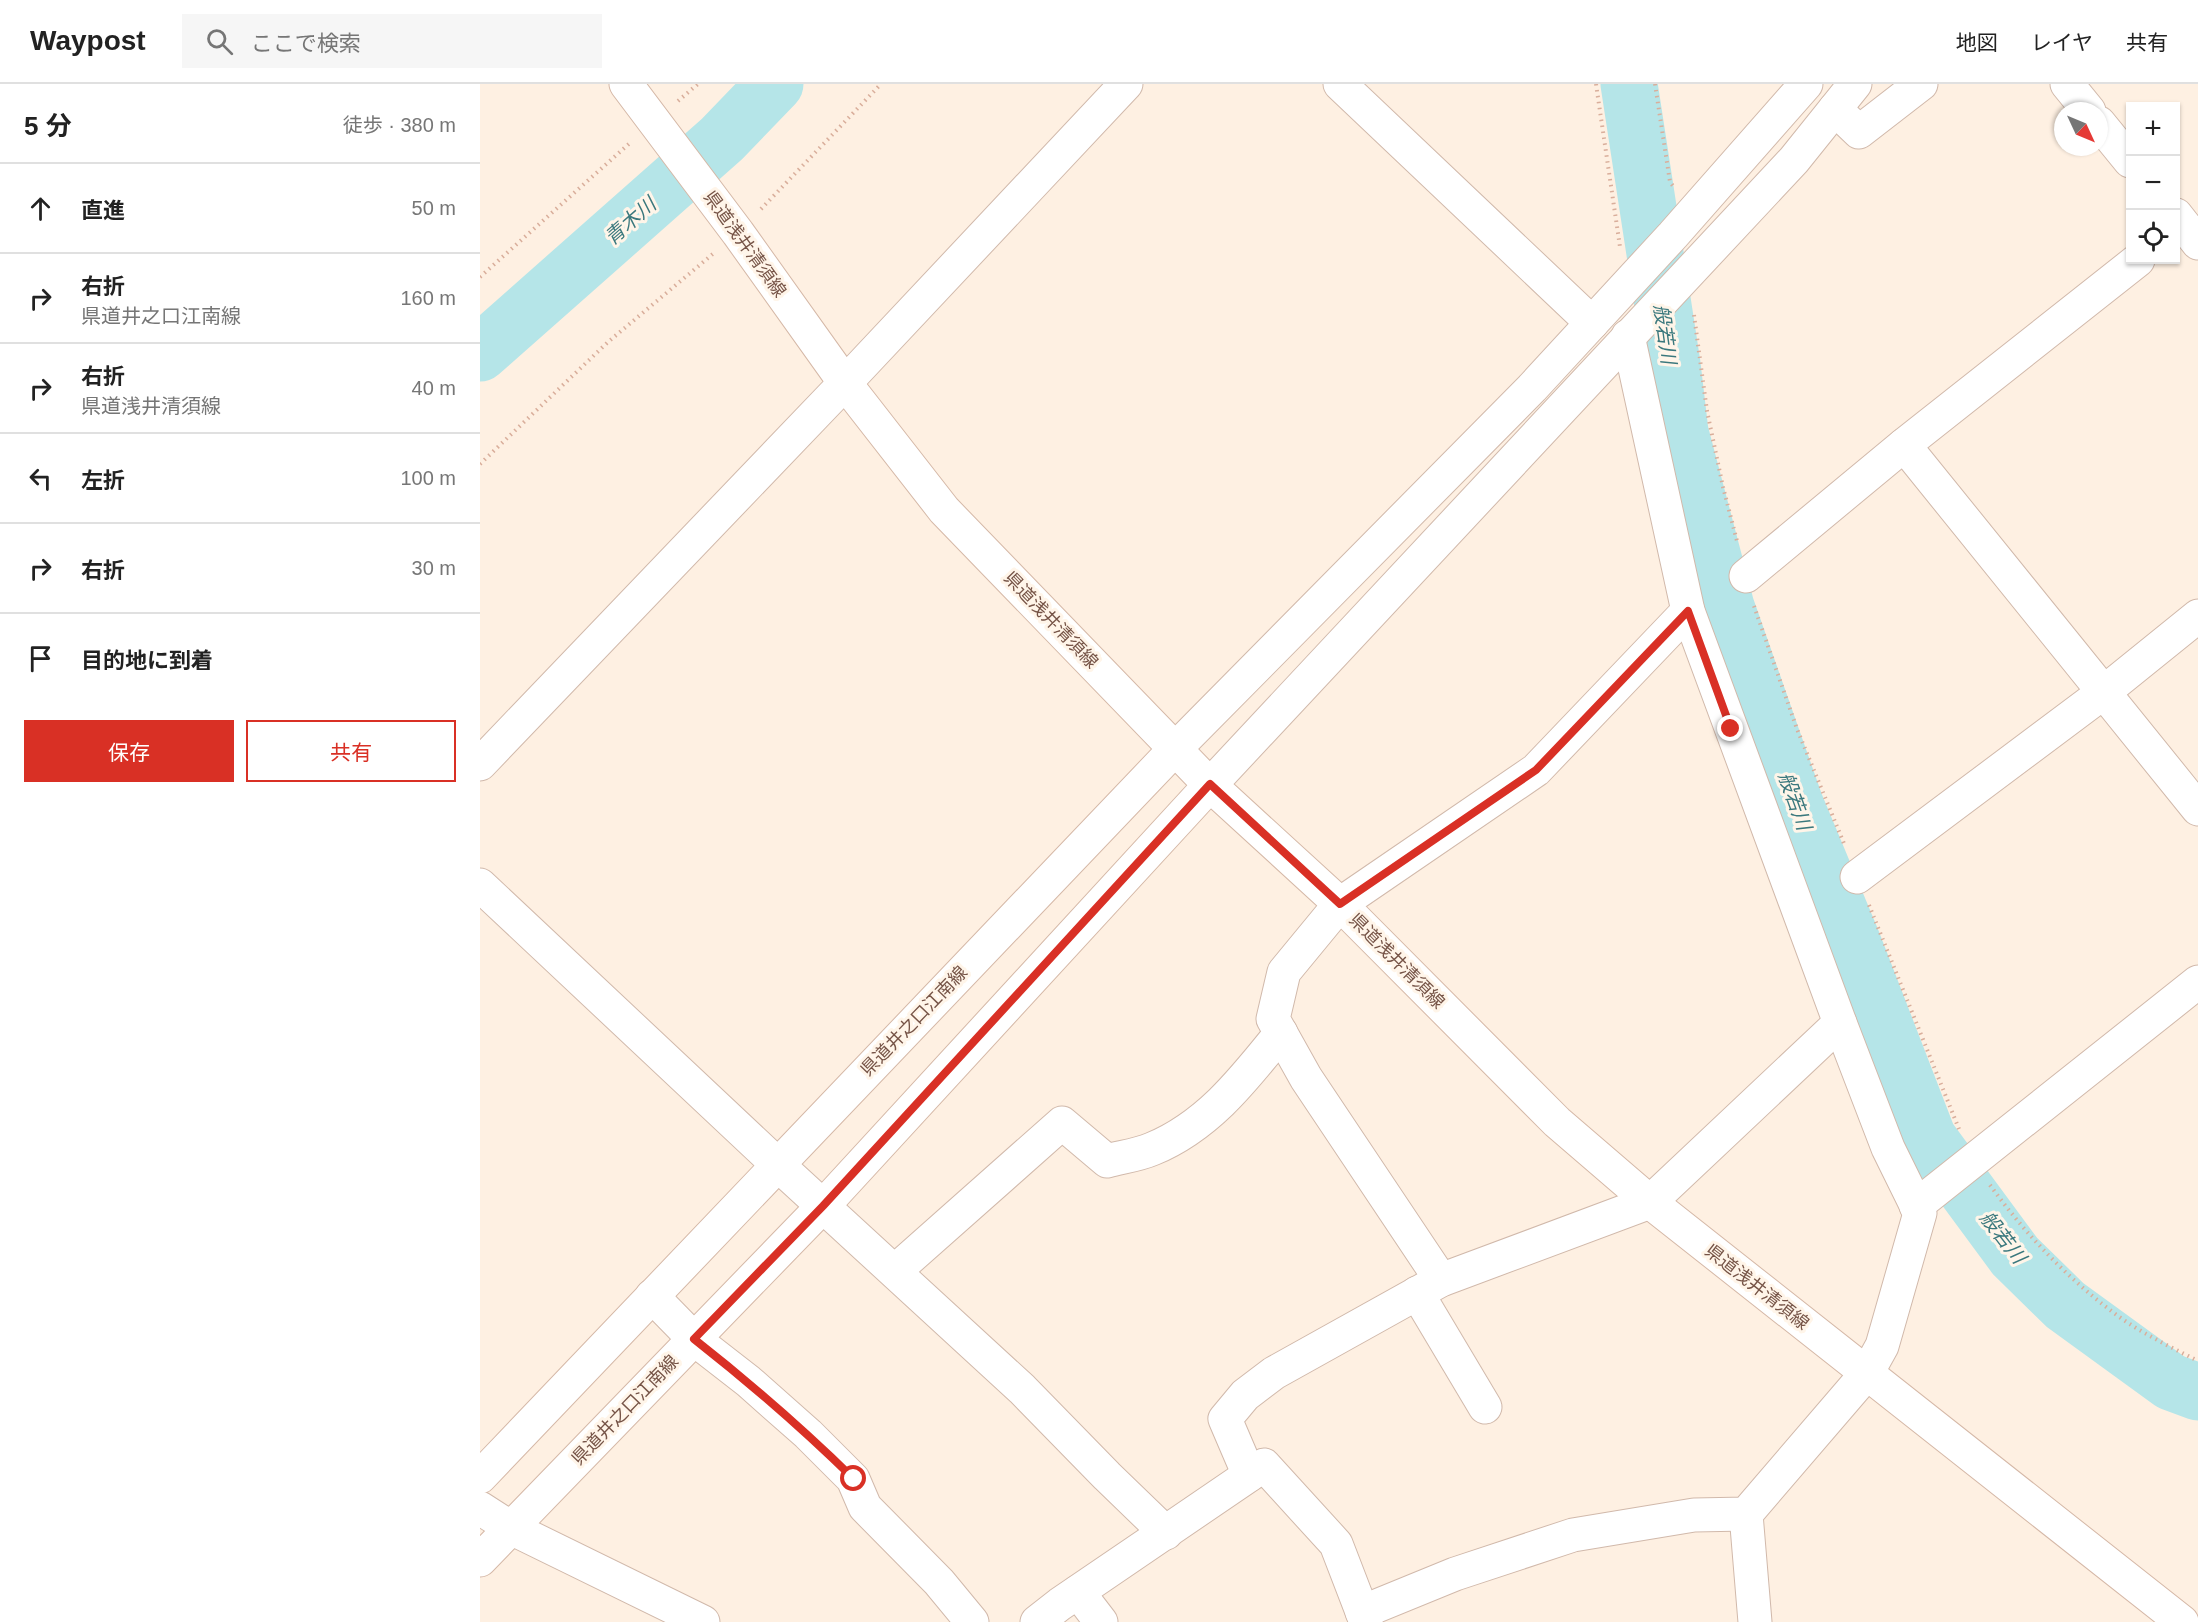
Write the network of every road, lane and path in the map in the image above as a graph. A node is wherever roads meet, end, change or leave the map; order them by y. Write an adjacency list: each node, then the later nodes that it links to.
1 (626, 84): 13 (street, 県道浅井清須線)
2 (698, 84): 13 (path)
3 (881, 84): 17 (path)
4 (1126, 84): 23 (street)
5 (1340, 84): 21 (street)
6 (1596, 84): 20 (path)
7 (1655, 84): 16 (path)
8 (1806, 84): 16 (street, 県道井之口江南線)
9 (1921, 84): 11 (street)
10 (2067, 84): 12 (street)
11 (1845, 97): 22 (street, 県道井之口江南線)
12 (2082, 102)
13 (654, 121): 17 (street, 県道浅井清須線); 19 (path)
14 (2108, 134): 15 (street)
15 (2126, 156)
16 (1682, 225): 20 (street, 県道井之口江南線)
17 (738, 233): 23 (street, 県道浅井清須線); 25 (path)
18 (2133, 264): 24 (street)
19 (480, 278)
20 (1630, 281): 21 (street, 県道井之口江南線)
21 (1592, 323): 30 (street, 県道井之口江南線)
22 (1634, 330): 27 (street); 32 (street, 県道井之口江南線)
23 (845, 383): 30 (street, 県道浅井清須線); 31 (street)
24 (1904, 445): 26 (street); 29 (street)
25 (480, 464)
26 (1746, 576)
27 (1688, 611): 36 (street); 38 (street)
28 (2198, 616): 29 (street)
29 (2104, 692): 33 (street); 34 (street)
30 (1175, 749): 32 (street, 県道浅井清須線); 40 (street, 県道井之口江南線)
31 (480, 764)
32 (1210, 784): 36 (street, 県道浅井清須線); 42 (street, 県道井之口江南線)
33 (2198, 809)
34 (1857, 877)
35 (480, 885): 40 (street)
36 (1340, 904): 39 (street); 41 (street, 県道浅井清須線)
37 (2198, 982): 43 (street)
38 (1840, 1023): 41 (street); 43 (street)
39 (1281, 1033): 44 (street); 45 (street)
40 (777, 1164): 42 (street); 46 (street, 県道井之口江南線)
41 (1650, 1202): 45 (street); 48 (street, 県道浅井清須線)
42 (823, 1206): 44 (street); 47 (street, 県道井之口江南線)
43 (1916, 1206): 48 (street)
44 (895, 1271): 55 (street)
45 (1429, 1286): 49 (street); 51 (street)
46 (652, 1296): 47 (street); 50 (street, 県道井之口江南線)
47 (694, 1339): 54 (street, 県道井之口江南線); 60 (street)
48 (1867, 1373): 53 (street); 64 (street, 県道浅井清須線)
49 (1485, 1407)
50 (486, 1461)
51 (1249, 1475): 55 (street); 58 (street)
52 (480, 1508): 54 (street)
53 (1746, 1514): 58 (street); 63 (street)
54 (511, 1528): 56 (street, 県道井之口江南線); 59 (street)
55 (1166, 1533): 57 (street)
56 (480, 1560)
57 (1078, 1592): 61 (street); 62 (street)
58 (1364, 1617)
59 (683, 1618)
60 (972, 1622)
61 (1037, 1622)
62 (1101, 1622)
63 (1755, 1622)
64 (2182, 1622)

